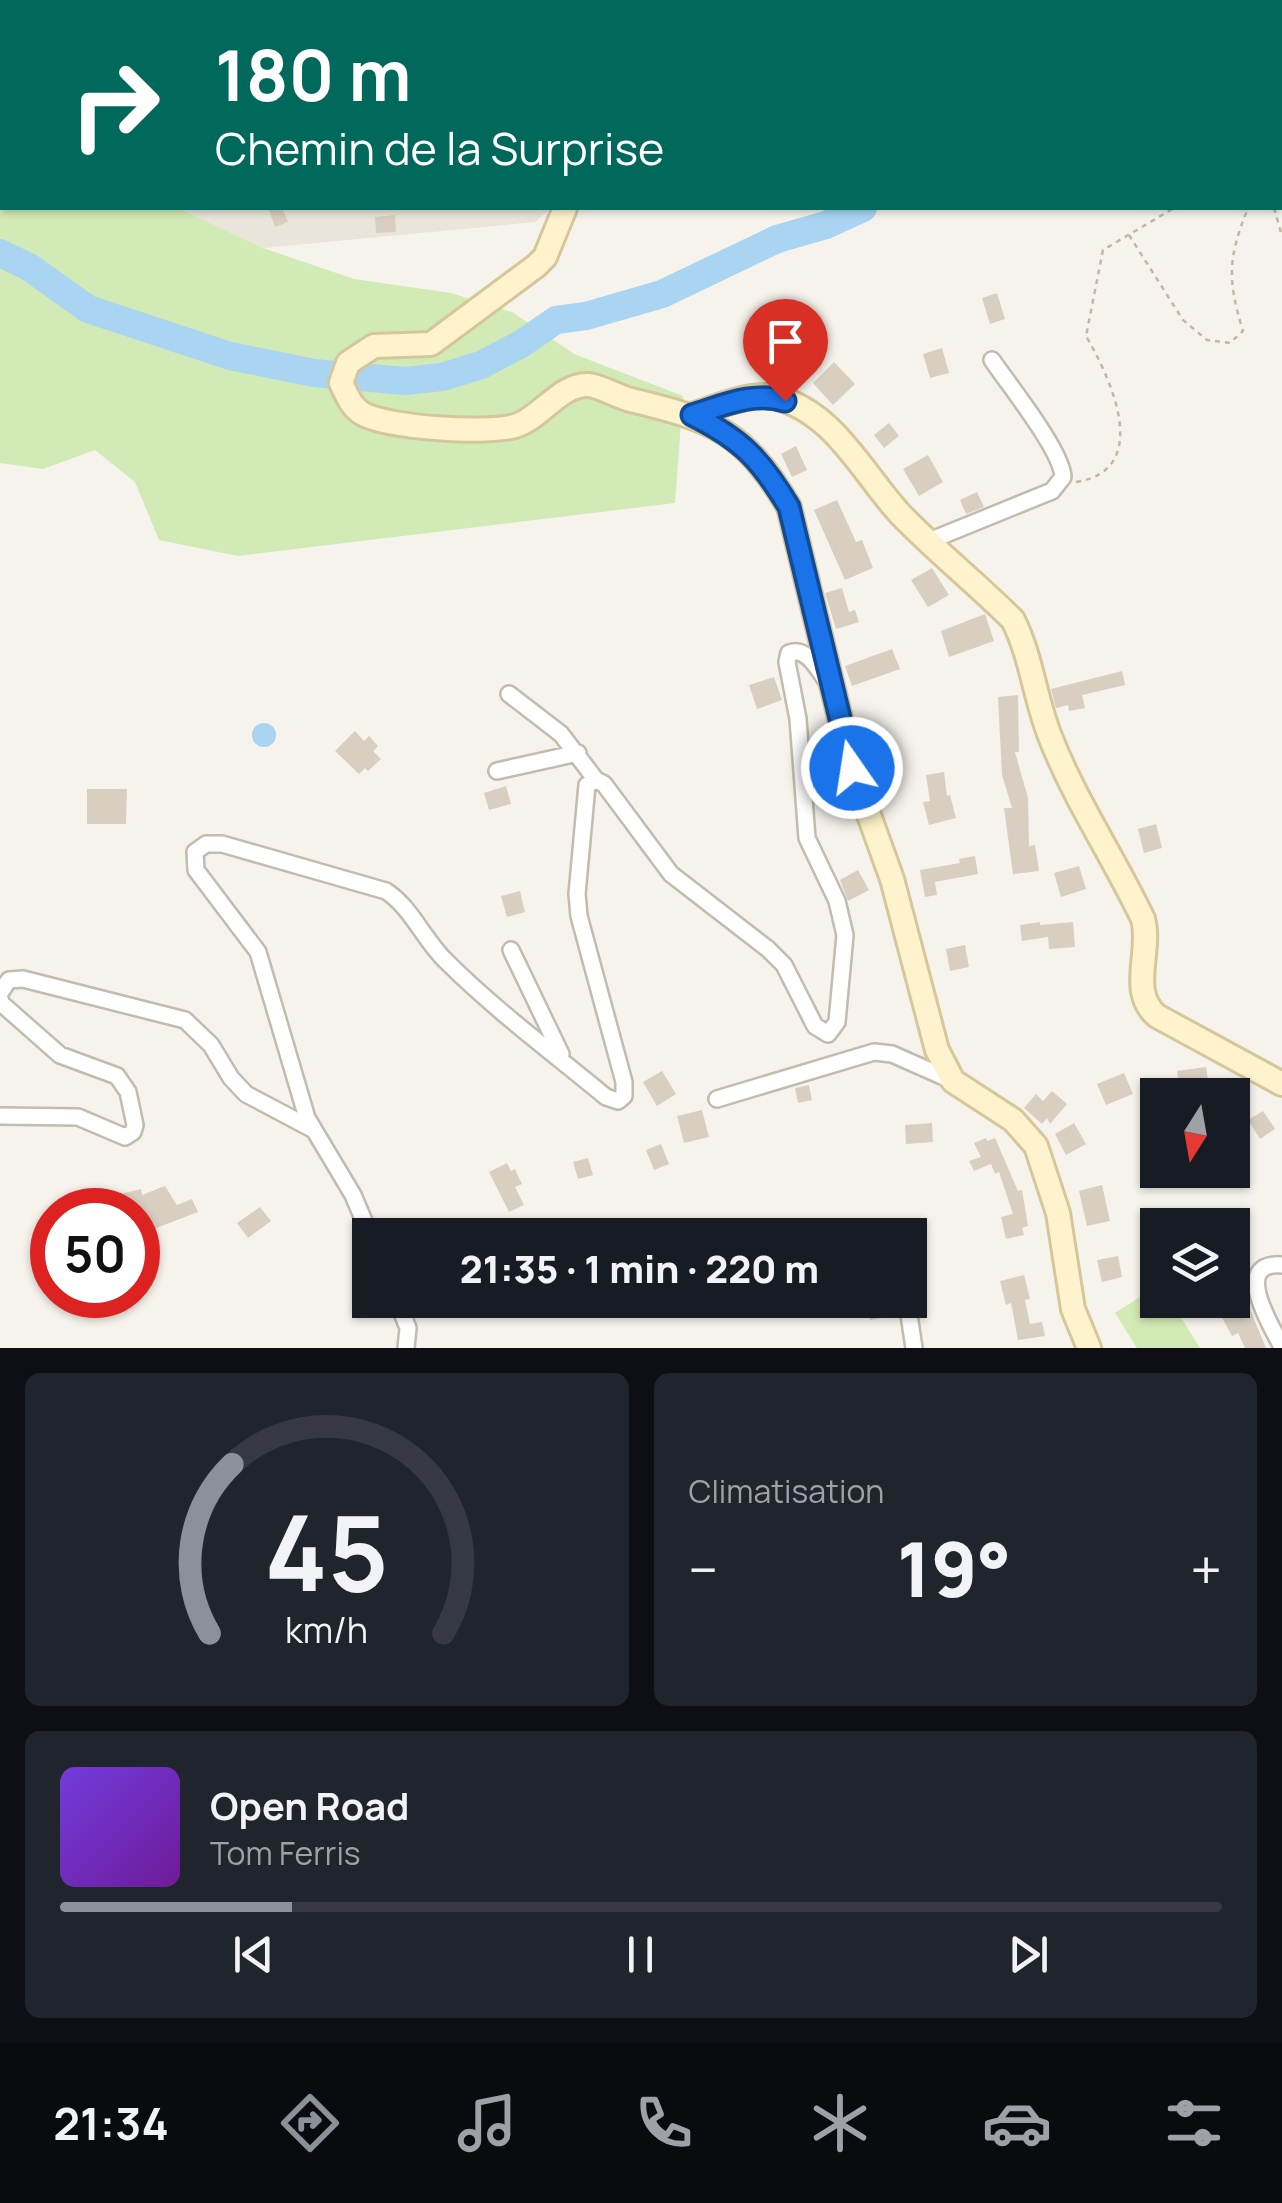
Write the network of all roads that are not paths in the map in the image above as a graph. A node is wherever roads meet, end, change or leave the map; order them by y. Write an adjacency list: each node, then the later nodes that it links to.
1 (564, 210): 3 (main road)
2 (992, 360): 4 (street)
3 (692, 415): 4 (main road); 5 (main road)
4 (930, 542): 14 (main road)
5 (834, 690): 9 (street); 13 (main road)
6 (509, 694): 7 (street)
7 (578, 753): 8 (street); 9 (street)
8 (497, 771)
9 (596, 780): 12 (street)
10 (511, 950): 12 (street)
11 (0, 996): 16 (street); 17 (street)
12 (564, 1062): 17 (street)
13 (952, 1081): 15 (street); 25 (main road)
14 (1282, 1084)
15 (717, 1099)
16 (0, 1116)
17 (314, 1130): 18 (street)
18 (363, 1218)
19 (1282, 1265): 22 (street)
20 (404, 1318): 23 (street)
21 (910, 1318): 24 (street)
22 (1282, 1347)
23 (406, 1348)
24 (914, 1348)
25 (1089, 1348)

